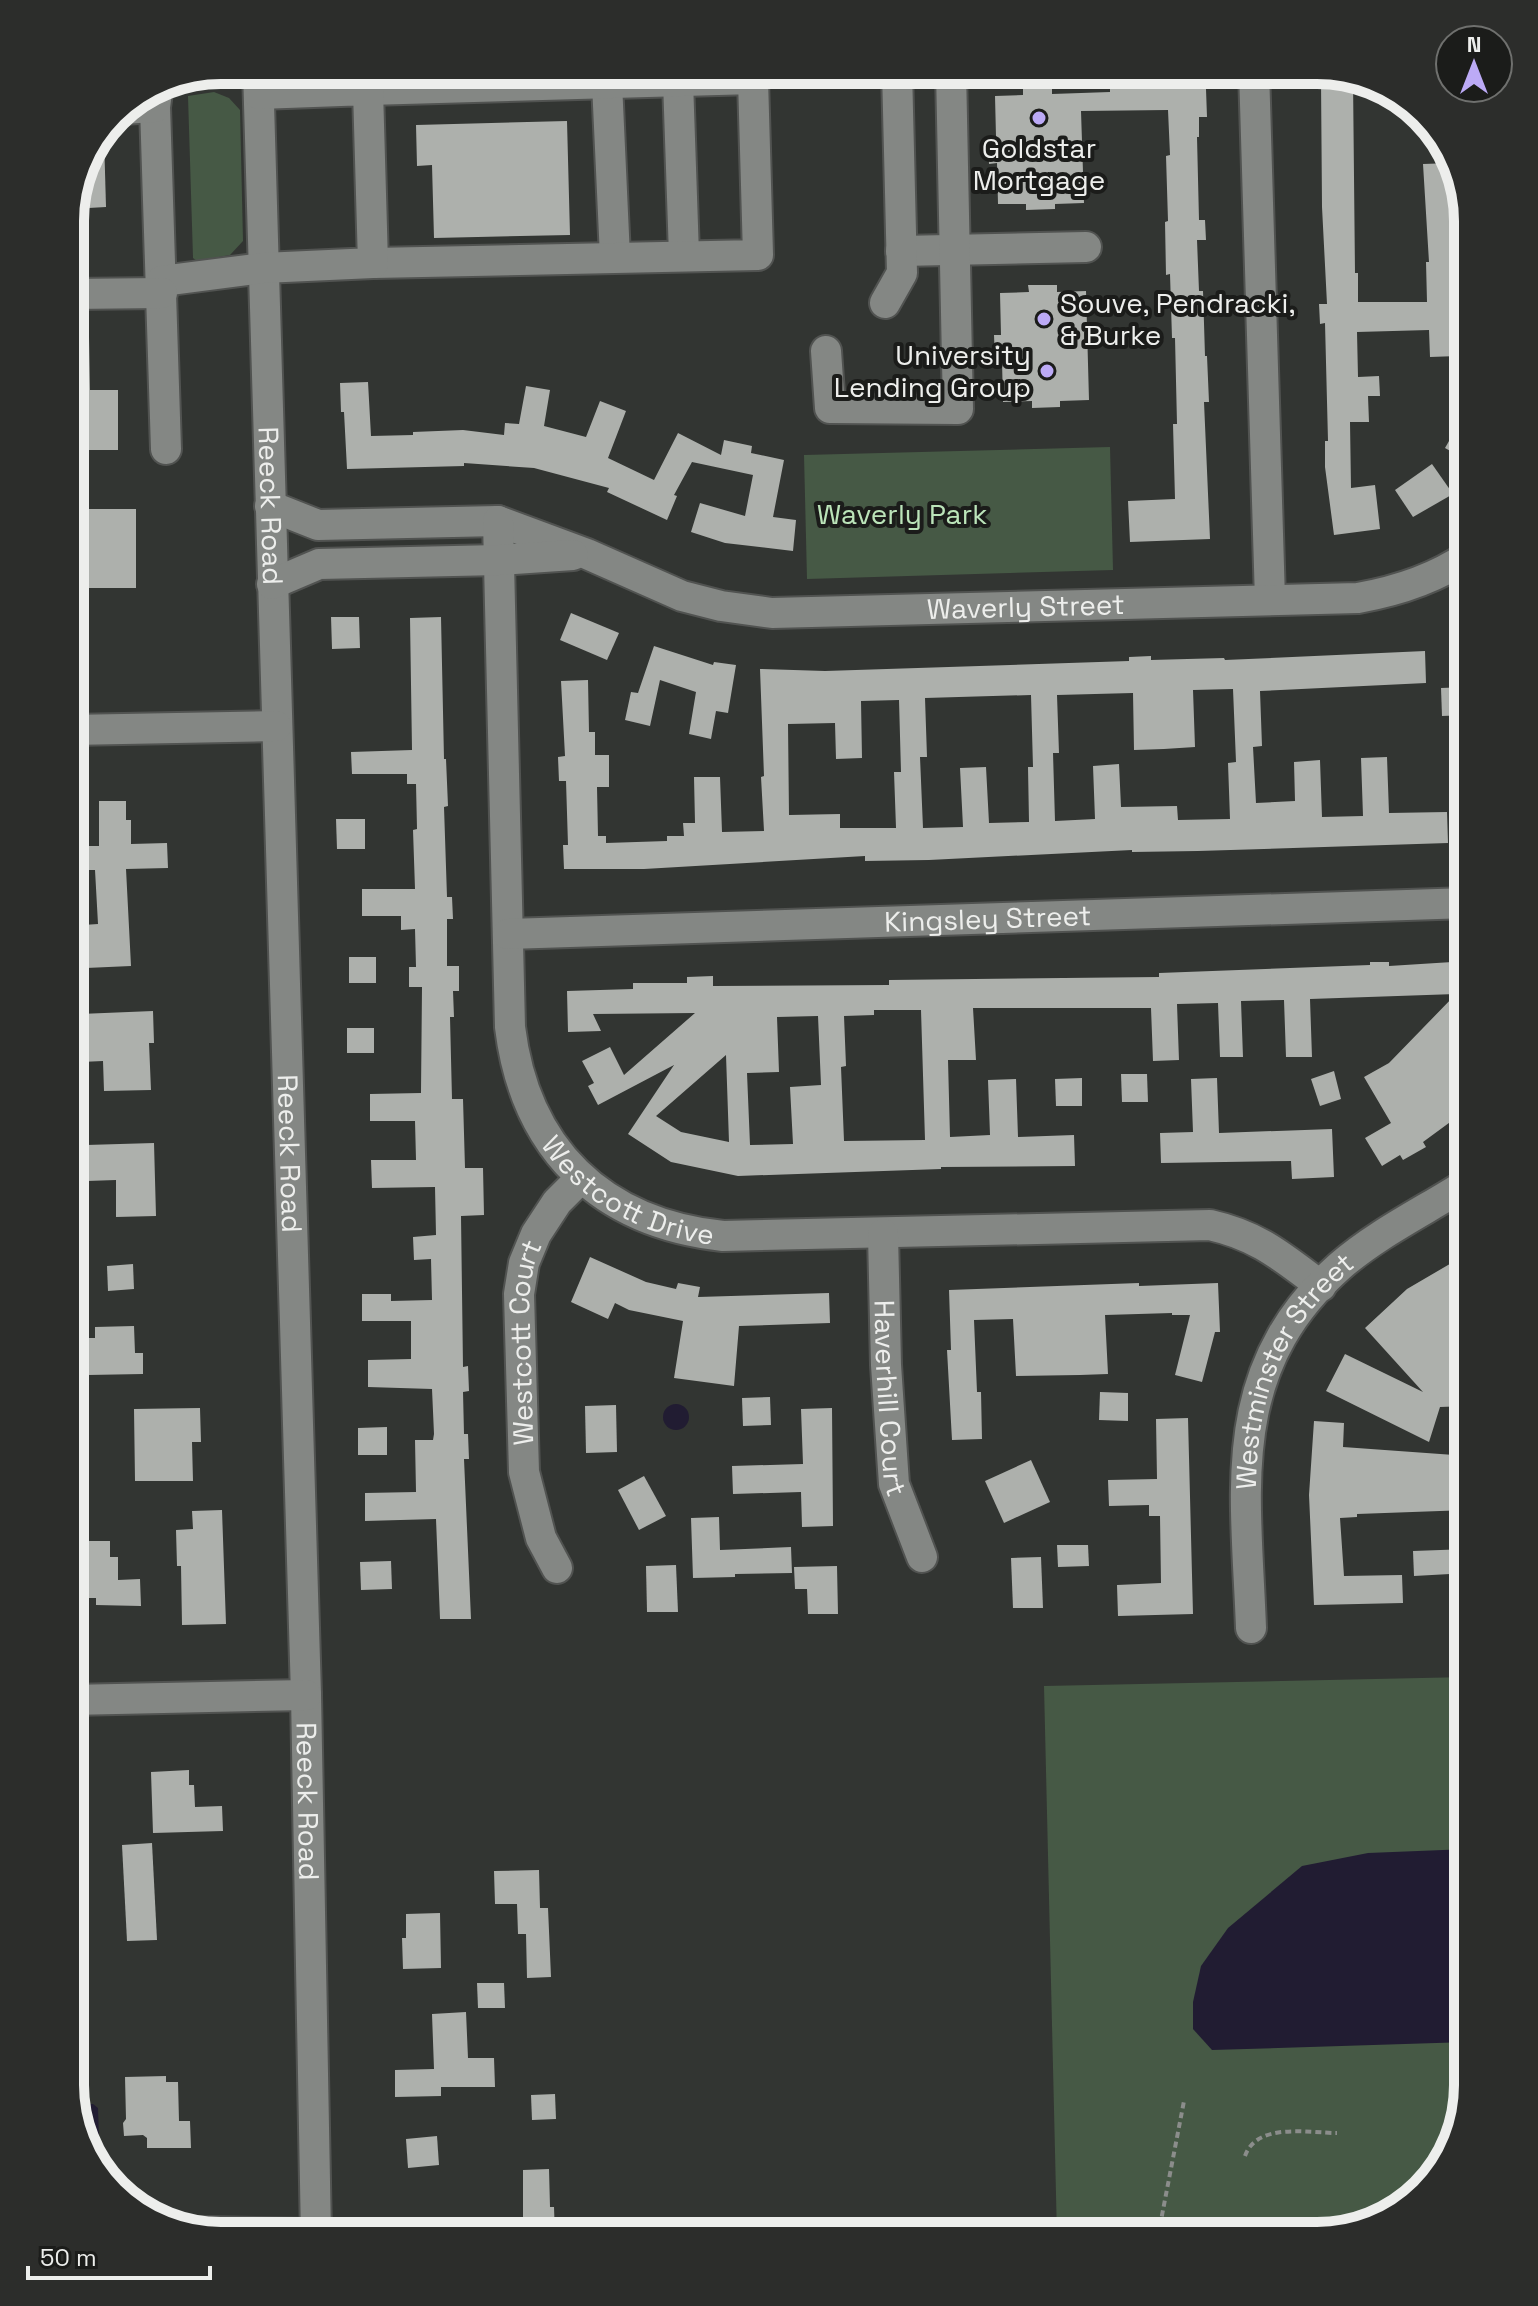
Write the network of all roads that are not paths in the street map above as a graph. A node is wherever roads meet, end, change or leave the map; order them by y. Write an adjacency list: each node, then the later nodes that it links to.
1 (259, 84): 18 (street, Reeck Road)
2 (286, 84): 10 (street)
3 (573, 84): 10 (street)
4 (607, 84): 16 (street)
5 (678, 84): 15 (street)
6 (753, 84): 15 (street)
7 (897, 84): 14 (street)
8 (951, 84): 13 (street)
9 (1254, 84): 30 (street)
10 (368, 90): 17 (street)
11 (156, 100): 19 (street)
12 (1086, 247): 13 (street)
13 (955, 250): 14 (street); 22 (street)
14 (901, 251): 21 (street)
15 (684, 255): 16 (street)
16 (615, 257): 17 (street)
17 (373, 263): 18 (street)
18 (263, 268): 19 (street); 24 (street, Reeck Road)
19 (162, 287): 20 (street); 23 (street)
20 (84, 293)
21 (885, 303)
22 (826, 351)
23 (166, 449)
24 (270, 506): 25 (street, Waverly Street); 29 (street, Reeck Road)
25 (498, 521): 26 (street, Waverly Street); 27 (street, Westcott Drive)
26 (587, 554): 27 (street, Waverly Street); 30 (street, Waverly Street)
27 (499, 560): 29 (street, Waverly Street); 34 (street, Westcott Drive)
28 (1454, 564): 30 (street, Waverly Street)
29 (272, 584): 31 (street, Reeck Road)
30 (1270, 600)
31 (276, 726): 32 (street); 42 (street, Reeck Road)
32 (84, 730)
33 (1454, 903): 34 (street, Kingsley Street)
34 (508, 934): 35 (street, Westcott Drive)
35 (581, 1178): 37 (street, Westcott Drive); 40 (street, Westcott Court)
36 (1454, 1192): 38 (street, Westminster Street)
37 (883, 1234): 38 (street, Westcott Drive); 39 (street, Haverhill Court)
38 (1321, 1286): 41 (street, Westminster Street)
39 (922, 1557)
40 (557, 1568)
41 (1251, 1628)
42 (306, 1695): 43 (street); 44 (street, Reeck Road)
43 (84, 1700)
44 (316, 2222)

